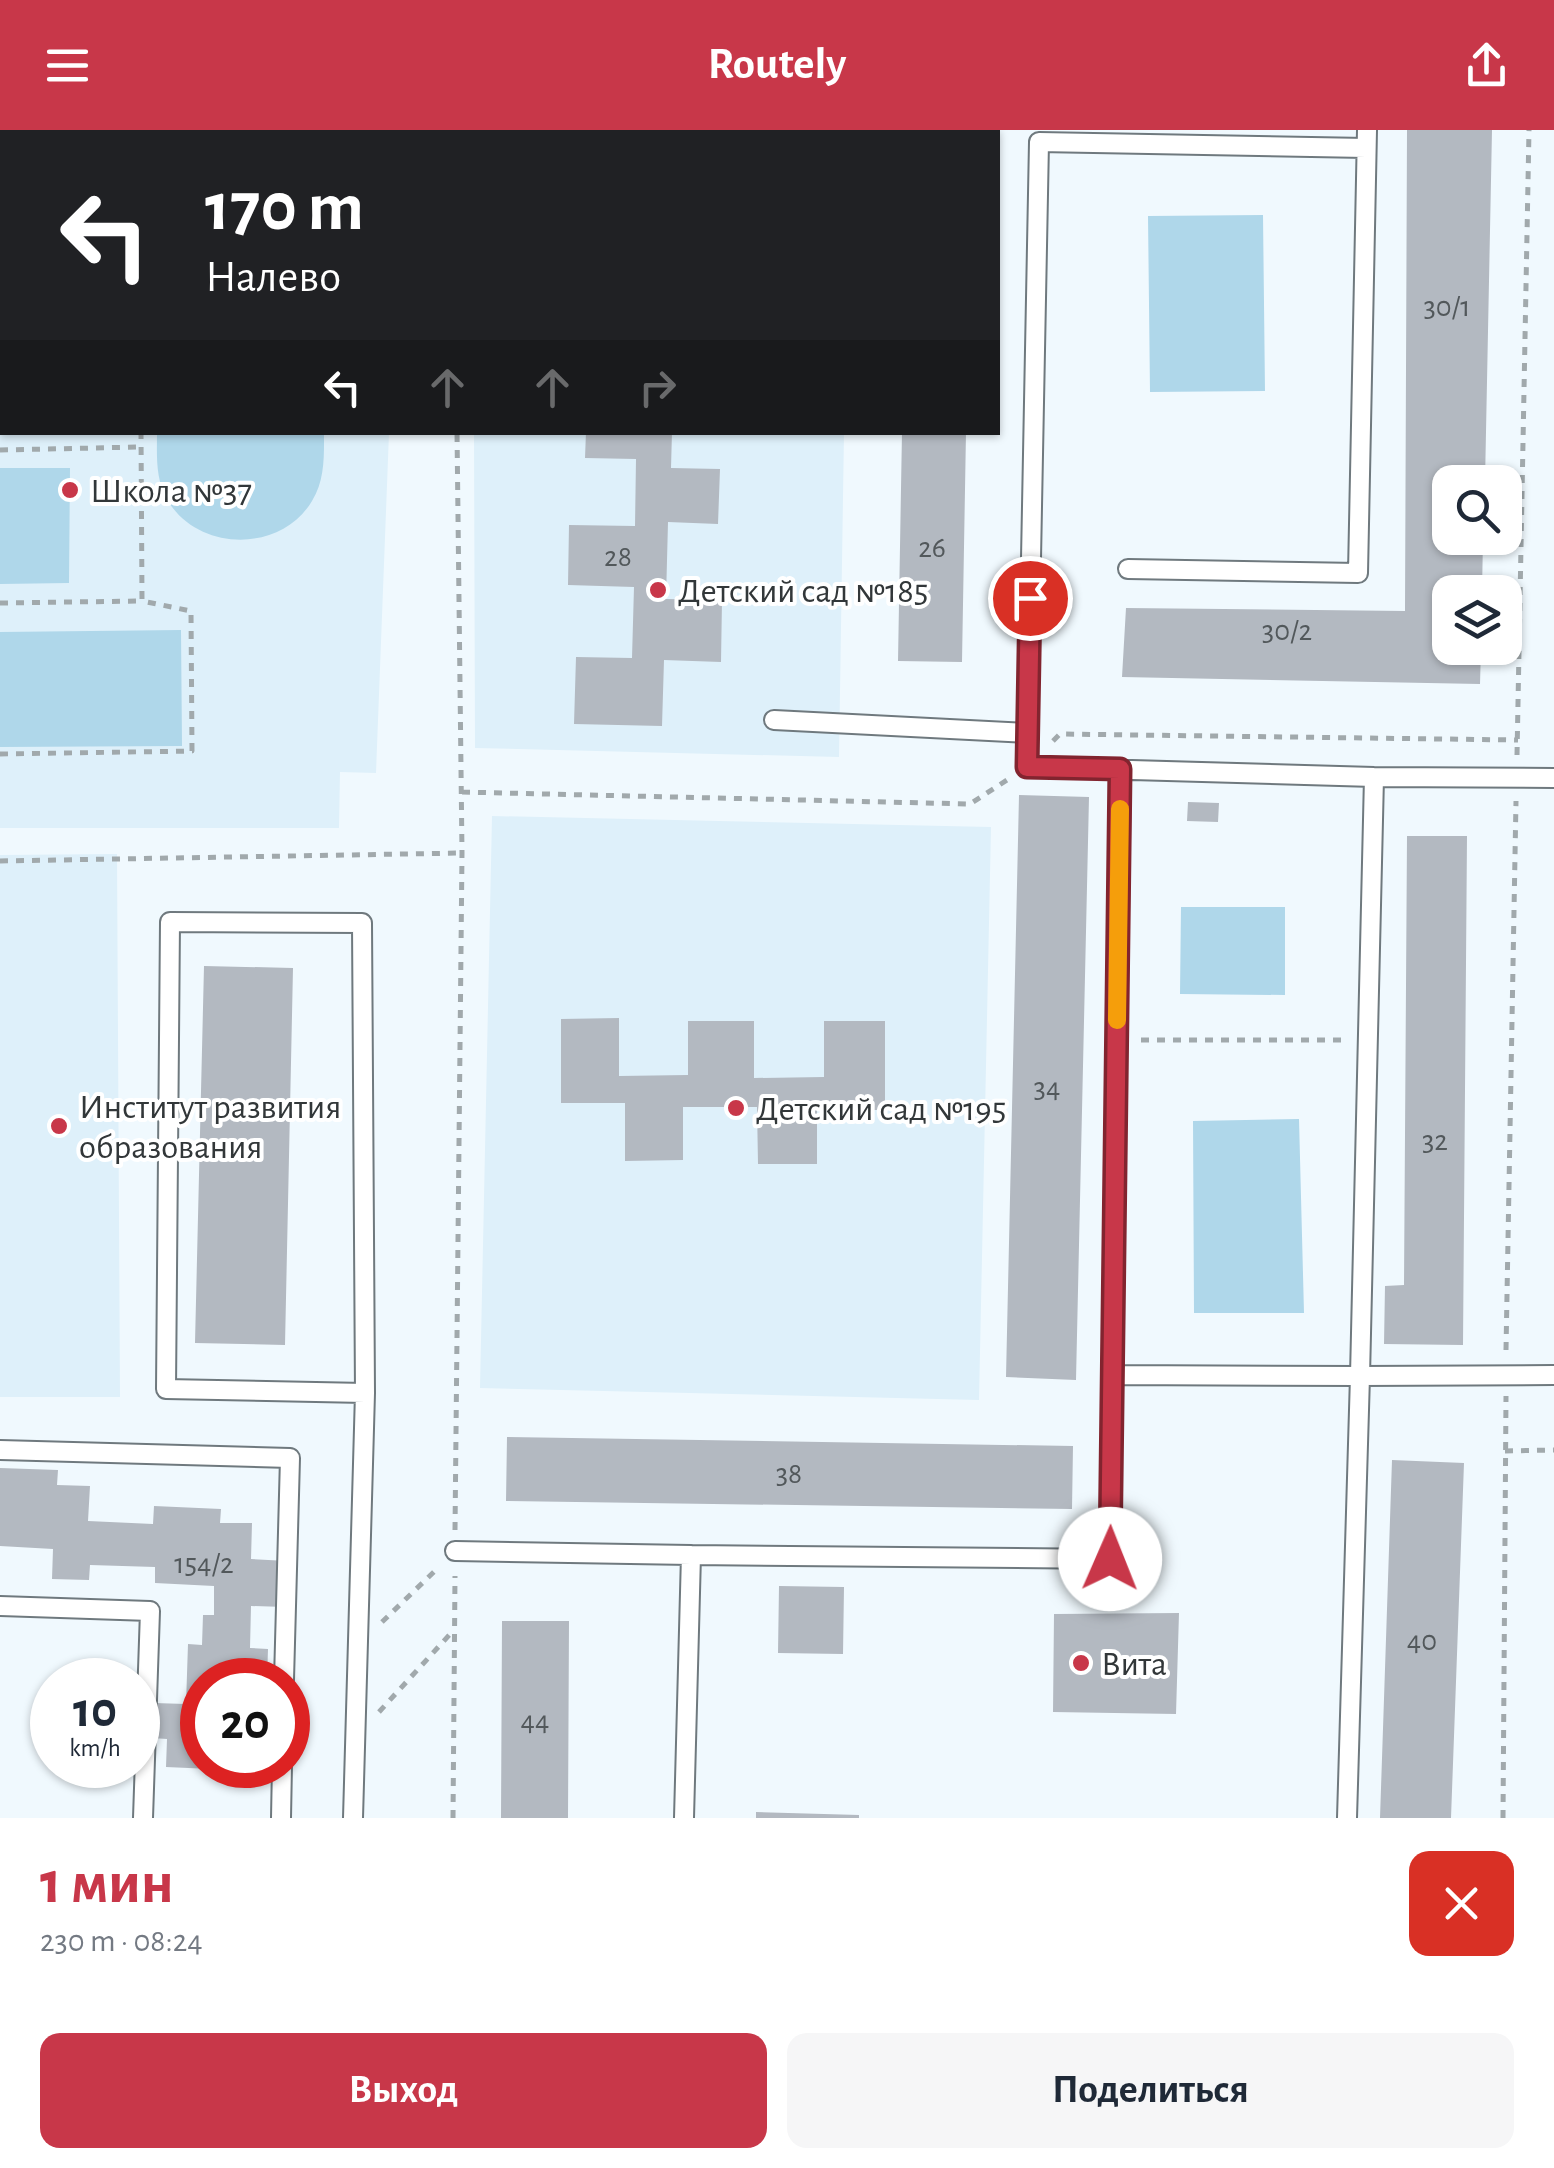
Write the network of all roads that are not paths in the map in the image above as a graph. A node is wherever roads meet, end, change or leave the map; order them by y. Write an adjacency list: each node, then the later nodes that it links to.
1 (1367, 139): 2 (lane); 4 (lane)
2 (1128, 569)
3 (774, 720): 4 (lane)
4 (1028, 734): 5 (lane)
5 (1120, 769): 6 (lane); 8 (lane)
6 (1374, 777): 7 (lane); 10 (lane)
7 (1554, 778)
8 (1113, 1374): 10 (lane); 14 (lane)
9 (1554, 1375): 10 (lane)
10 (1360, 1376): 22 (lane)
11 (364, 1393): 11 (lane); 20 (lane)
12 (0, 1450): 16 (lane)
13 (455, 1551): 14 (lane)
14 (691, 1556): 21 (lane)
15 (0, 1606): 18 (lane)
16 (285, 1658)
17 (282, 1788): 19 (lane)
18 (143, 1818)
19 (281, 1818)
20 (352, 1818)
21 (684, 1818)
22 (1347, 1818)

